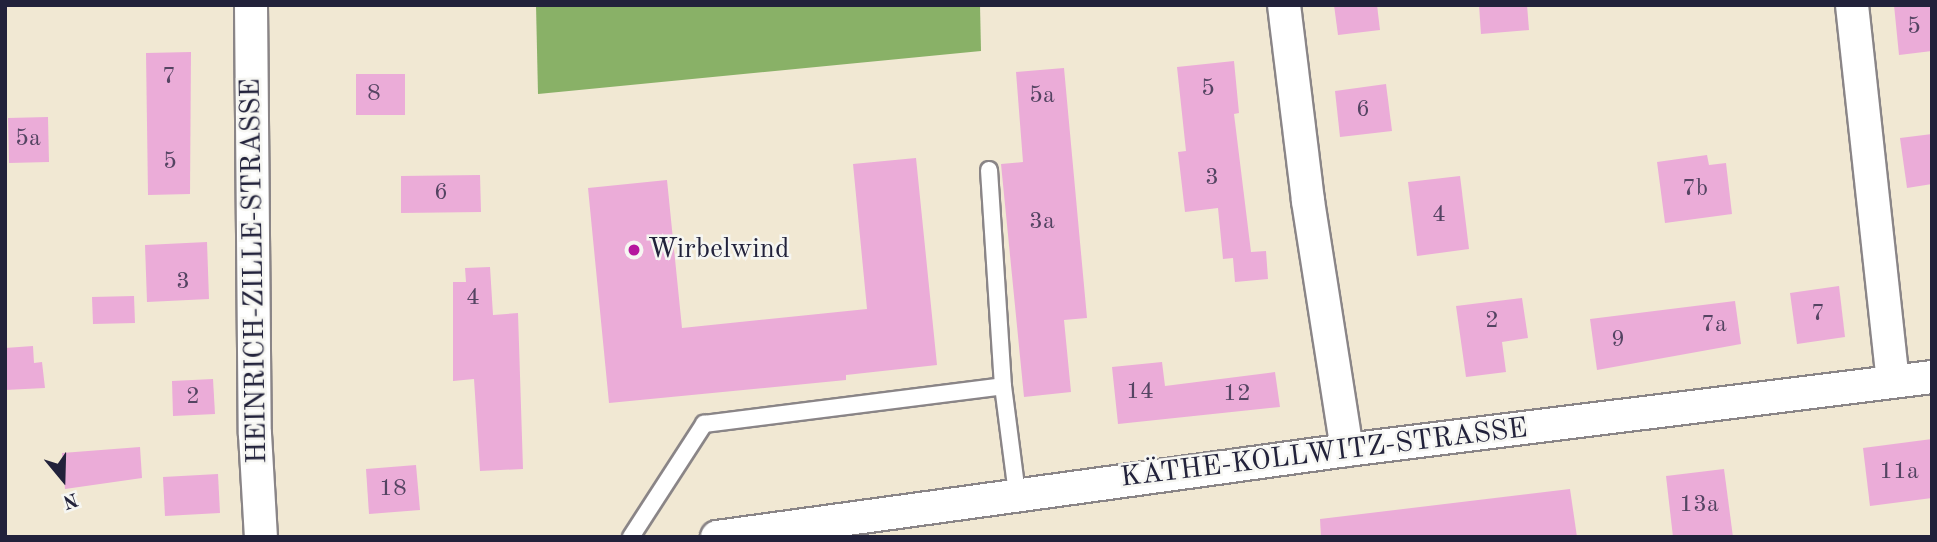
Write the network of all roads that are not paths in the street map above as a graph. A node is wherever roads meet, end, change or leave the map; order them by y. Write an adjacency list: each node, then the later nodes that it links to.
1 (251, 5): 10 (street, HEINRICH-ZILLE-STRASSE)
2 (1284, 5): 8 (street)
3 (1852, 5): 6 (street)
4 (989, 170): 7 (lane)
5 (1932, 377): 6 (street, KÄTHE-KOLLWITZ-STRASSE)
6 (1893, 380): 8 (street, KÄTHE-KOLLWITZ-STRASSE)
7 (1003, 386): 9 (lane); 11 (lane)
8 (1347, 450): 9 (street, KÄTHE-KOLLWITZ-STRASSE)
9 (1017, 494): 12 (street, KÄTHE-KOLLWITZ-STRASSE)
10 (261, 537)
11 (631, 537)
12 (717, 537)

